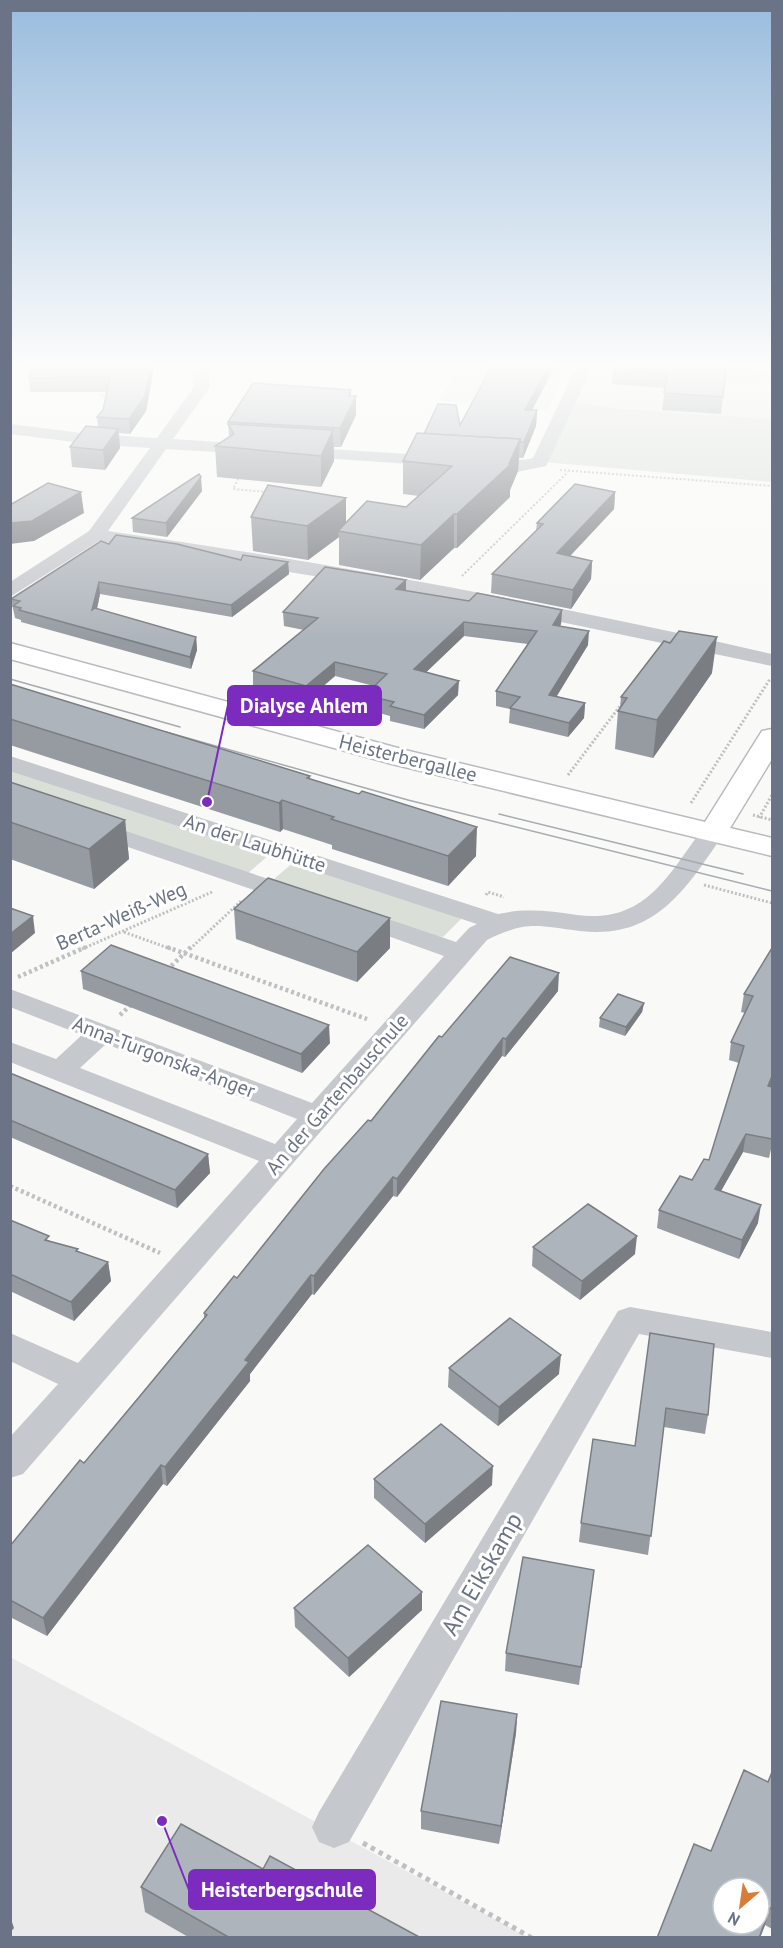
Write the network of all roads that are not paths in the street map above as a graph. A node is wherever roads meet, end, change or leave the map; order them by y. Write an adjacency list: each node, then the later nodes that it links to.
1 (151, 459): 4 (street)
2 (412, 459): 3 (street)
3 (541, 459)
4 (96, 535): 5 (street); 7 (street)
5 (10, 591)
6 (10, 651): 11 (main road, Heisterbergallee)
7 (772, 660)
8 (772, 737): 11 (main road)
9 (10, 763): 13 (street, An der Laubhütte)
10 (66, 818): 14 (street, An der Laubhütte)
11 (713, 832): 12 (main road, Heisterbergallee); 15 (street, An der Gartenbauschule)
12 (772, 847)
13 (290, 854): 14 (street); 15 (street, An der Laubhütte)
14 (251, 881): 16 (street, An der Laubhütte)
15 (499, 923): 16 (street, An der Gartenbauschule)
16 (461, 952): 21 (street, An der Gartenbauschule)
17 (10, 997): 18 (street, Anna-Turgonska-Anger)
18 (102, 1032): 20 (street); 21 (street, Anna-Turgonska-Anger)
19 (10, 1051): 20 (street)
20 (61, 1070): 22 (street)
21 (317, 1116): 22 (street, An der Gartenbauschule)
22 (280, 1158): 25 (street, An der Gartenbauschule)
23 (772, 1342): 27 (street, Am Eikskamp)
24 (10, 1346): 25 (street)
25 (84, 1381): 26 (street, An der Gartenbauschule)
26 (18, 1443)
27 (334, 1827)

